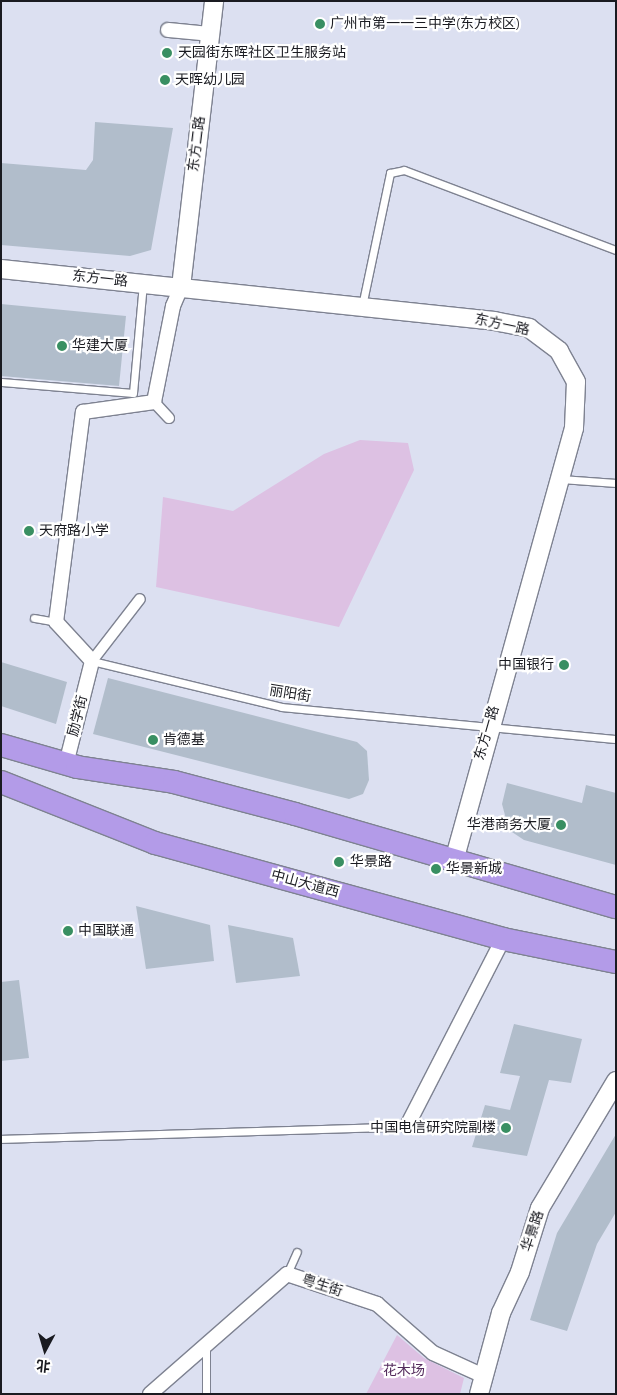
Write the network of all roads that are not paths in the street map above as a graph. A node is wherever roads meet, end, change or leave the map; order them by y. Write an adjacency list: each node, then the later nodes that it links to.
1 (214, 1): 3 (street, 东方二路)
2 (168, 30): 3 (street)
3 (210, 34): 7 (street, 东方二路)
4 (616, 250): 8 (lane)
5 (1, 269): 6 (street, 东方一路)
6 (143, 283): 7 (street, 东方一路); 9 (lane)
7 (181, 287): 8 (street, 东方一路); 10 (street)
8 (362, 306): 12 (street, 东方一路)
9 (1, 382)
10 (154, 402): 11 (street); 16 (street)
11 (169, 418)
12 (560, 478): 13 (lane); 18 (street, 东方一路)
13 (616, 483)
14 (140, 599): 17 (street)
15 (34, 618): 16 (lane)
16 (56, 622): 17 (street)
17 (91, 664): 18 (lane, 丽阳街); 21 (street, 励学街)
18 (489, 728): 19 (lane, 丽阳街); 23 (street, 东方一路)
19 (616, 739)
20 (1, 745): 21 (highway)
21 (66, 764): 23 (highway)
22 (1, 782): 25 (highway, 中山大道西)
23 (455, 858): 24 (highway)
24 (616, 907)
25 (503, 939): 26 (highway, 中山大道西); 29 (street)
26 (606, 960): 27 (street)
27 (616, 967)
28 (616, 1081): 34 (street, 华景路)
29 (407, 1126): 30 (lane)
30 (1, 1139)
31 (297, 1252): 32 (lane)
32 (287, 1274): 33 (street, 粤生街); 34 (street, 粤生街)
33 (206, 1347): 35 (street, 粤生街); 36 (lane)
34 (484, 1376): 37 (street, 华景路)
35 (150, 1394)
36 (206, 1394)
37 (479, 1394)

